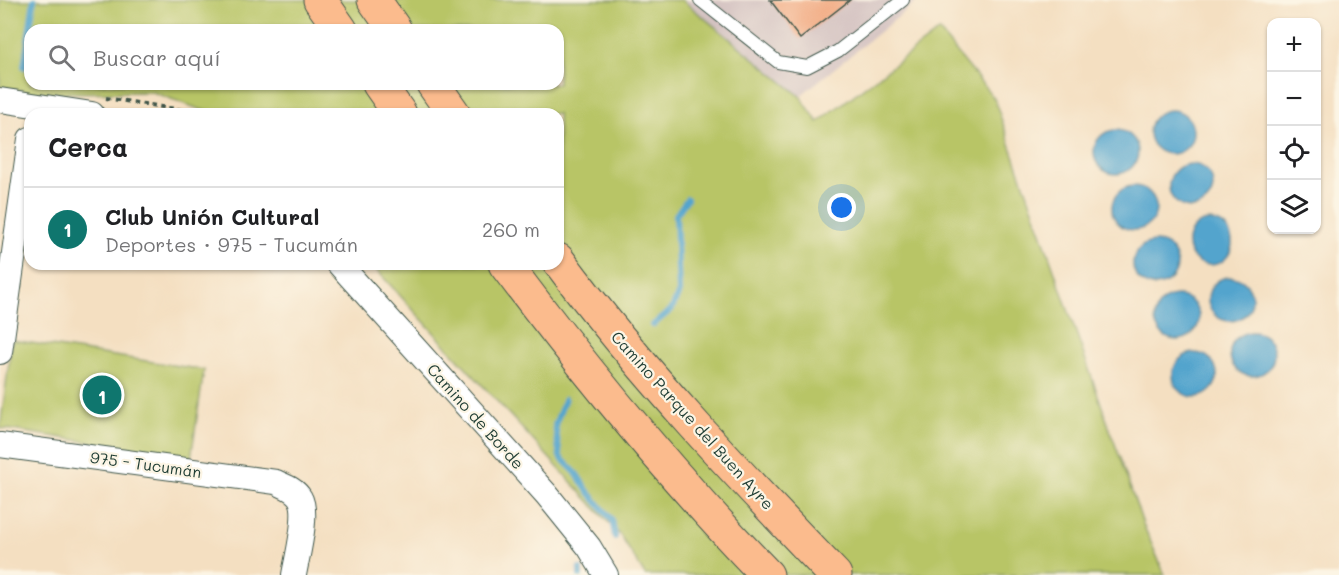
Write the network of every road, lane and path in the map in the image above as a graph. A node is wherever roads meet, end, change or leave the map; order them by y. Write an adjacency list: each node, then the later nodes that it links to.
1 (320, 0): 5 (highway)
2 (374, 0): 6 (highway)
3 (700, 0): 4 (lane)
4 (903, 0)
5 (337, 24)
6 (391, 24)
7 (383, 90): 11 (highway)
8 (437, 90): 12 (highway)
9 (0, 100): 10 (street)
10 (27, 108)
11 (396, 108)
12 (450, 108)
13 (24, 182): 17 (street)
14 (564, 268): 22 (highway, Camino Parque del Buen Ayre)
15 (344, 270): 20 (street, Camino de Borde)
16 (510, 270): 21 (highway)
17 (0, 352)
18 (0, 445): 19 (street, 975 - Tucumán)
19 (294, 575)
20 (606, 575)
21 (767, 575)
22 (835, 575)

